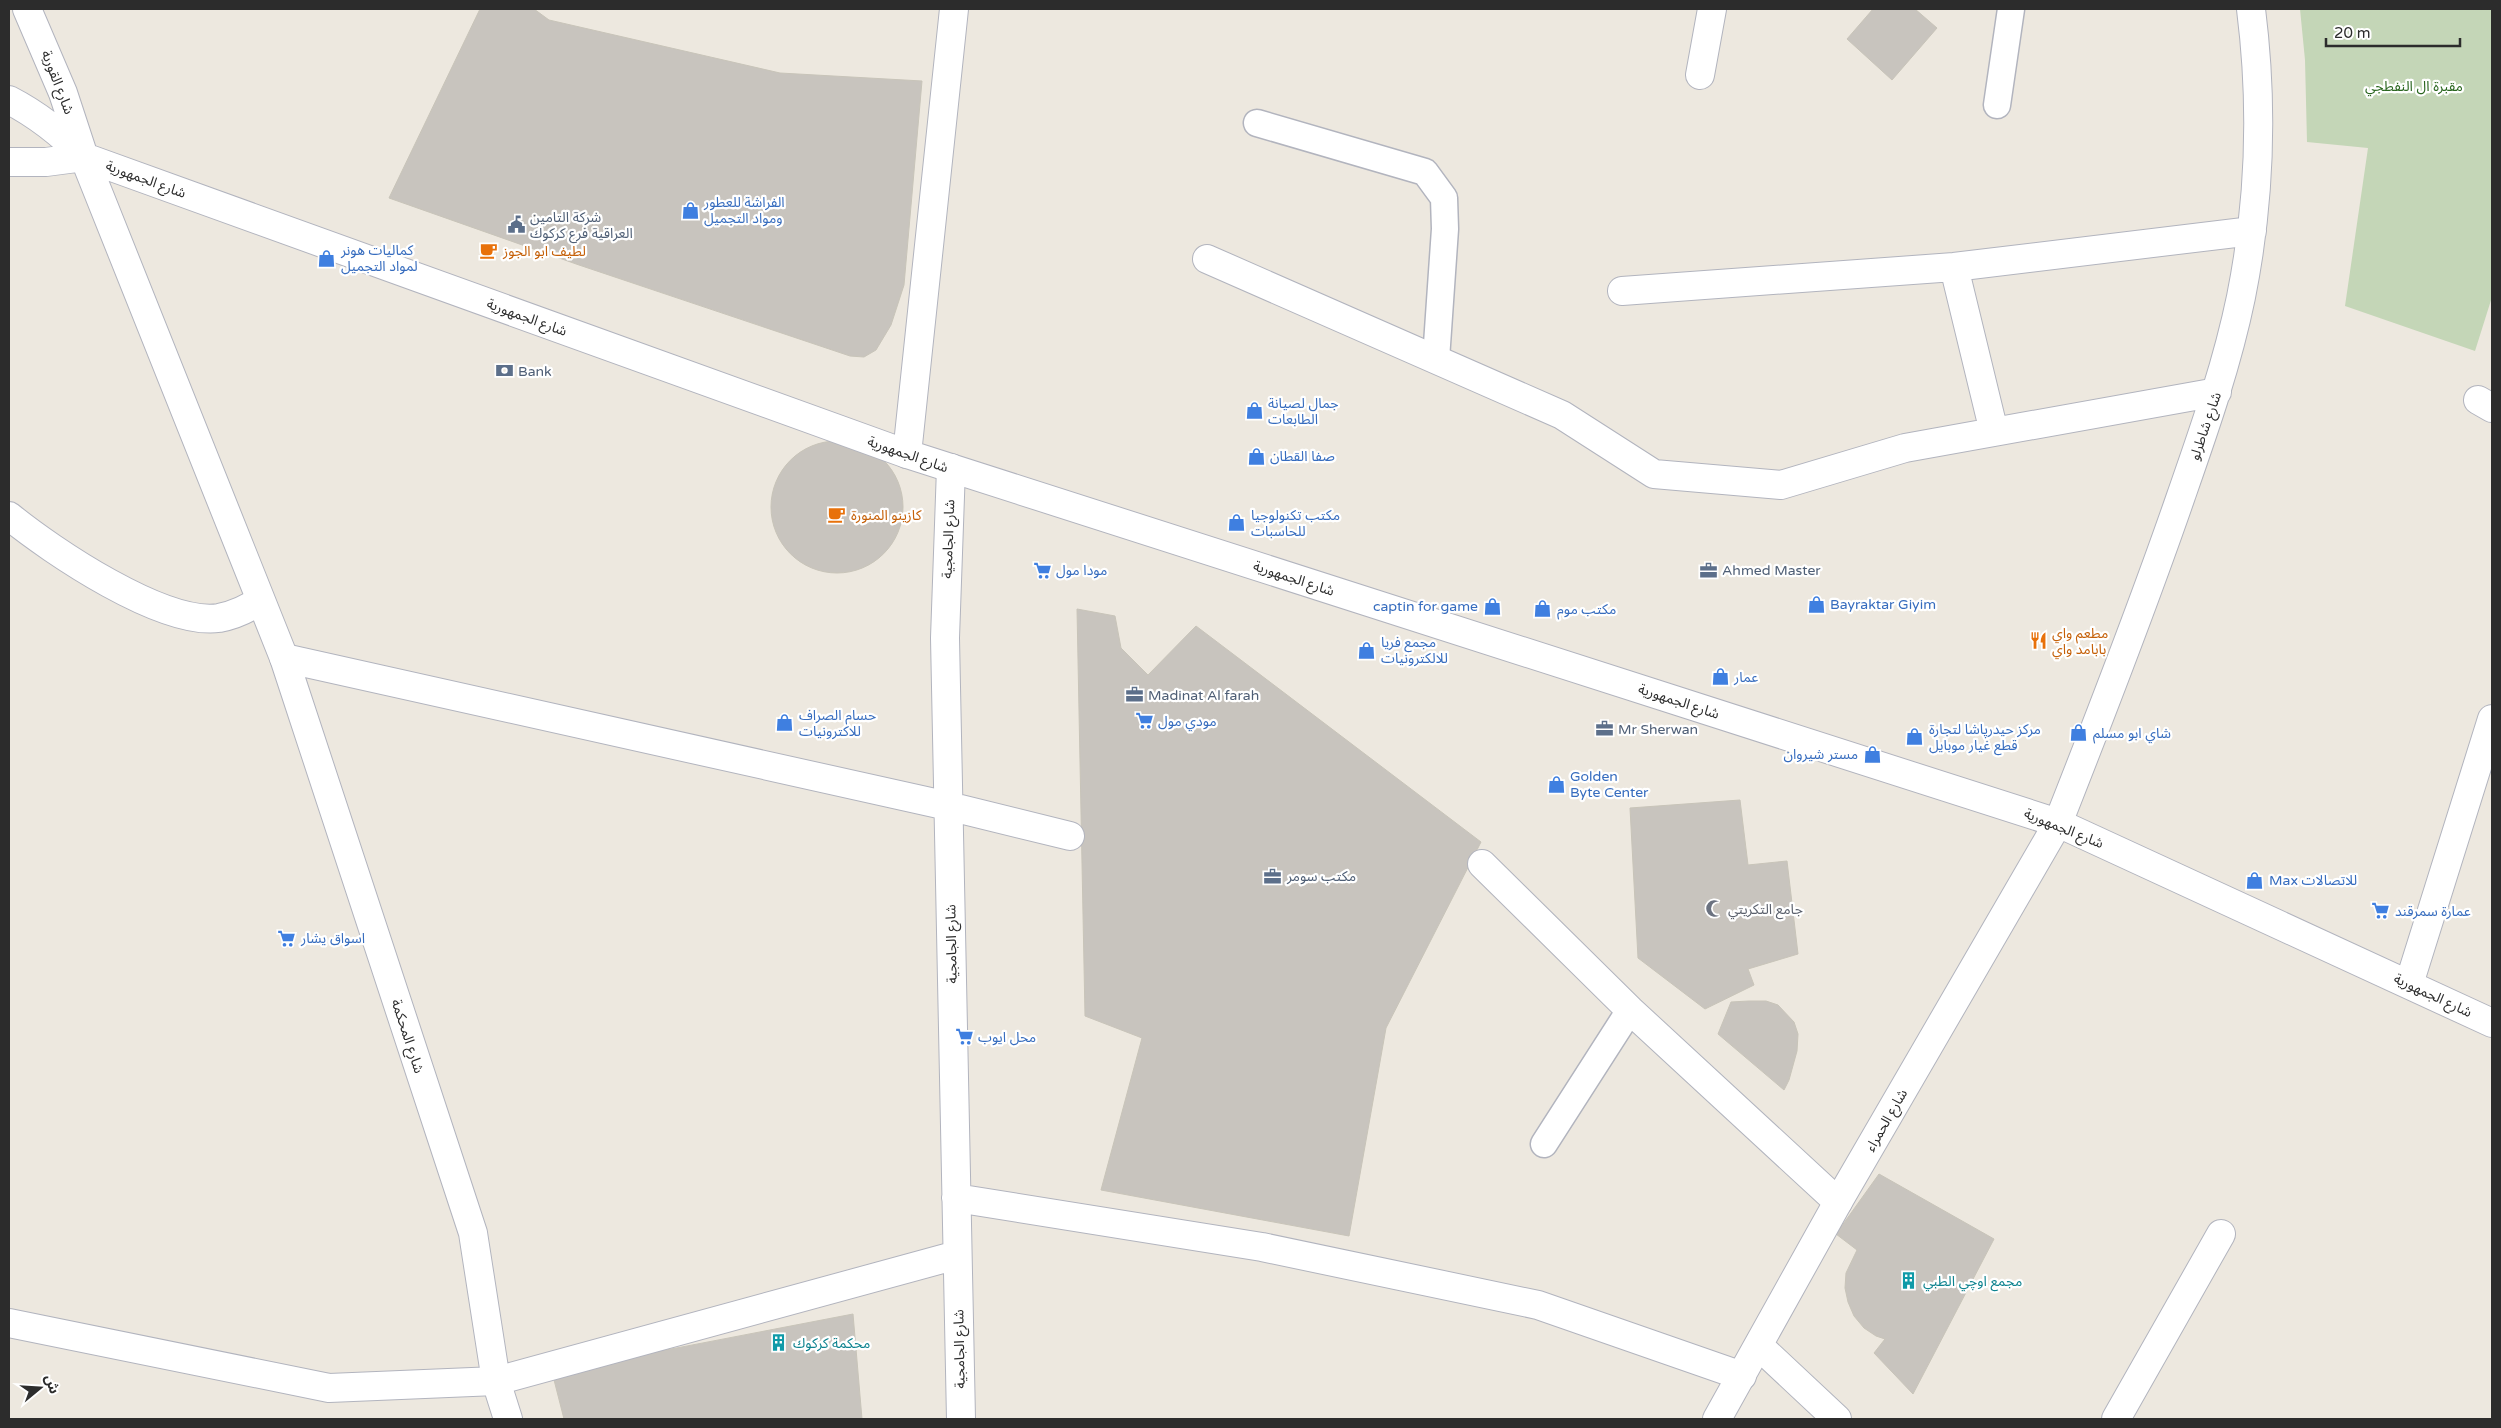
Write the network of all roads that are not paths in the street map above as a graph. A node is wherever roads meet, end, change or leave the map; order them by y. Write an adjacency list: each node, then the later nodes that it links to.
1 (27, 9): 10 (street, شارع القورية)
2 (954, 9): 19 (street)
3 (1712, 9): 6 (street)
4 (2011, 9): 8 (lane)
5 (2251, 9): 12 (street, شارع شاطرلو)
6 (1700, 76)
7 (9, 100): 10 (street, شارع الجمهورية)
8 (1996, 105)
9 (1257, 123): 16 (lane)
10 (84, 156): 11 (street, شارع الجمهورية); 19 (street, شارع الجمهورية); 22 (street, شارع القورية)
11 (9, 162)
12 (2252, 231): 14 (street); 17 (street, شارع شاطرلو)
13 (1207, 259): 16 (street)
14 (1954, 267): 15 (street); 18 (street)
15 (1622, 291)
16 (1436, 359): 18 (street)
17 (2217, 392): 18 (street); 26 (street, شارع شاطرلو)
18 (1994, 432)
19 (907, 454): 20 (street, شارع الجمهورية)
20 (951, 468): 25 (street, شارع الجامجية); 26 (street, شارع الجمهورية)
21 (9, 516): 22 (street)
22 (260, 600): 23 (street, شارع المحكمة)
23 (284, 658): 25 (street); 40 (street, شارع المحكمة)
24 (2492, 719): 29 (street)
25 (948, 806): 27 (street); 33 (street, شارع الجامجية)
26 (2058, 822): 29 (street, شارع الجمهورية); 34 (street, شارع الحمراء)
27 (1070, 836)
28 (1482, 864): 30 (street)
29 (2409, 984): 31 (street, شارع الجمهورية)
30 (1630, 1010): 32 (lane); 34 (street)
31 (2492, 1023)
32 (1544, 1144)
33 (956, 1198): 36 (street, شارع الجامجية); 39 (street)
34 (1838, 1202): 38 (street, شارع الحمراء)
35 (2221, 1234): 45 (street)
36 (957, 1254): 40 (street); 42 (street, شارع الجامجية)
37 (9, 1323): 40 (street)
38 (1758, 1346): 39 (street, شارع الحمراء); 44 (street)
39 (1742, 1376): 43 (street, شارع الحمراء)
40 (496, 1382): 41 (street, شارع المحكمة)
41 (508, 1419)
42 (961, 1419)
43 (1717, 1419)
44 (1837, 1419)
45 (2116, 1419)

